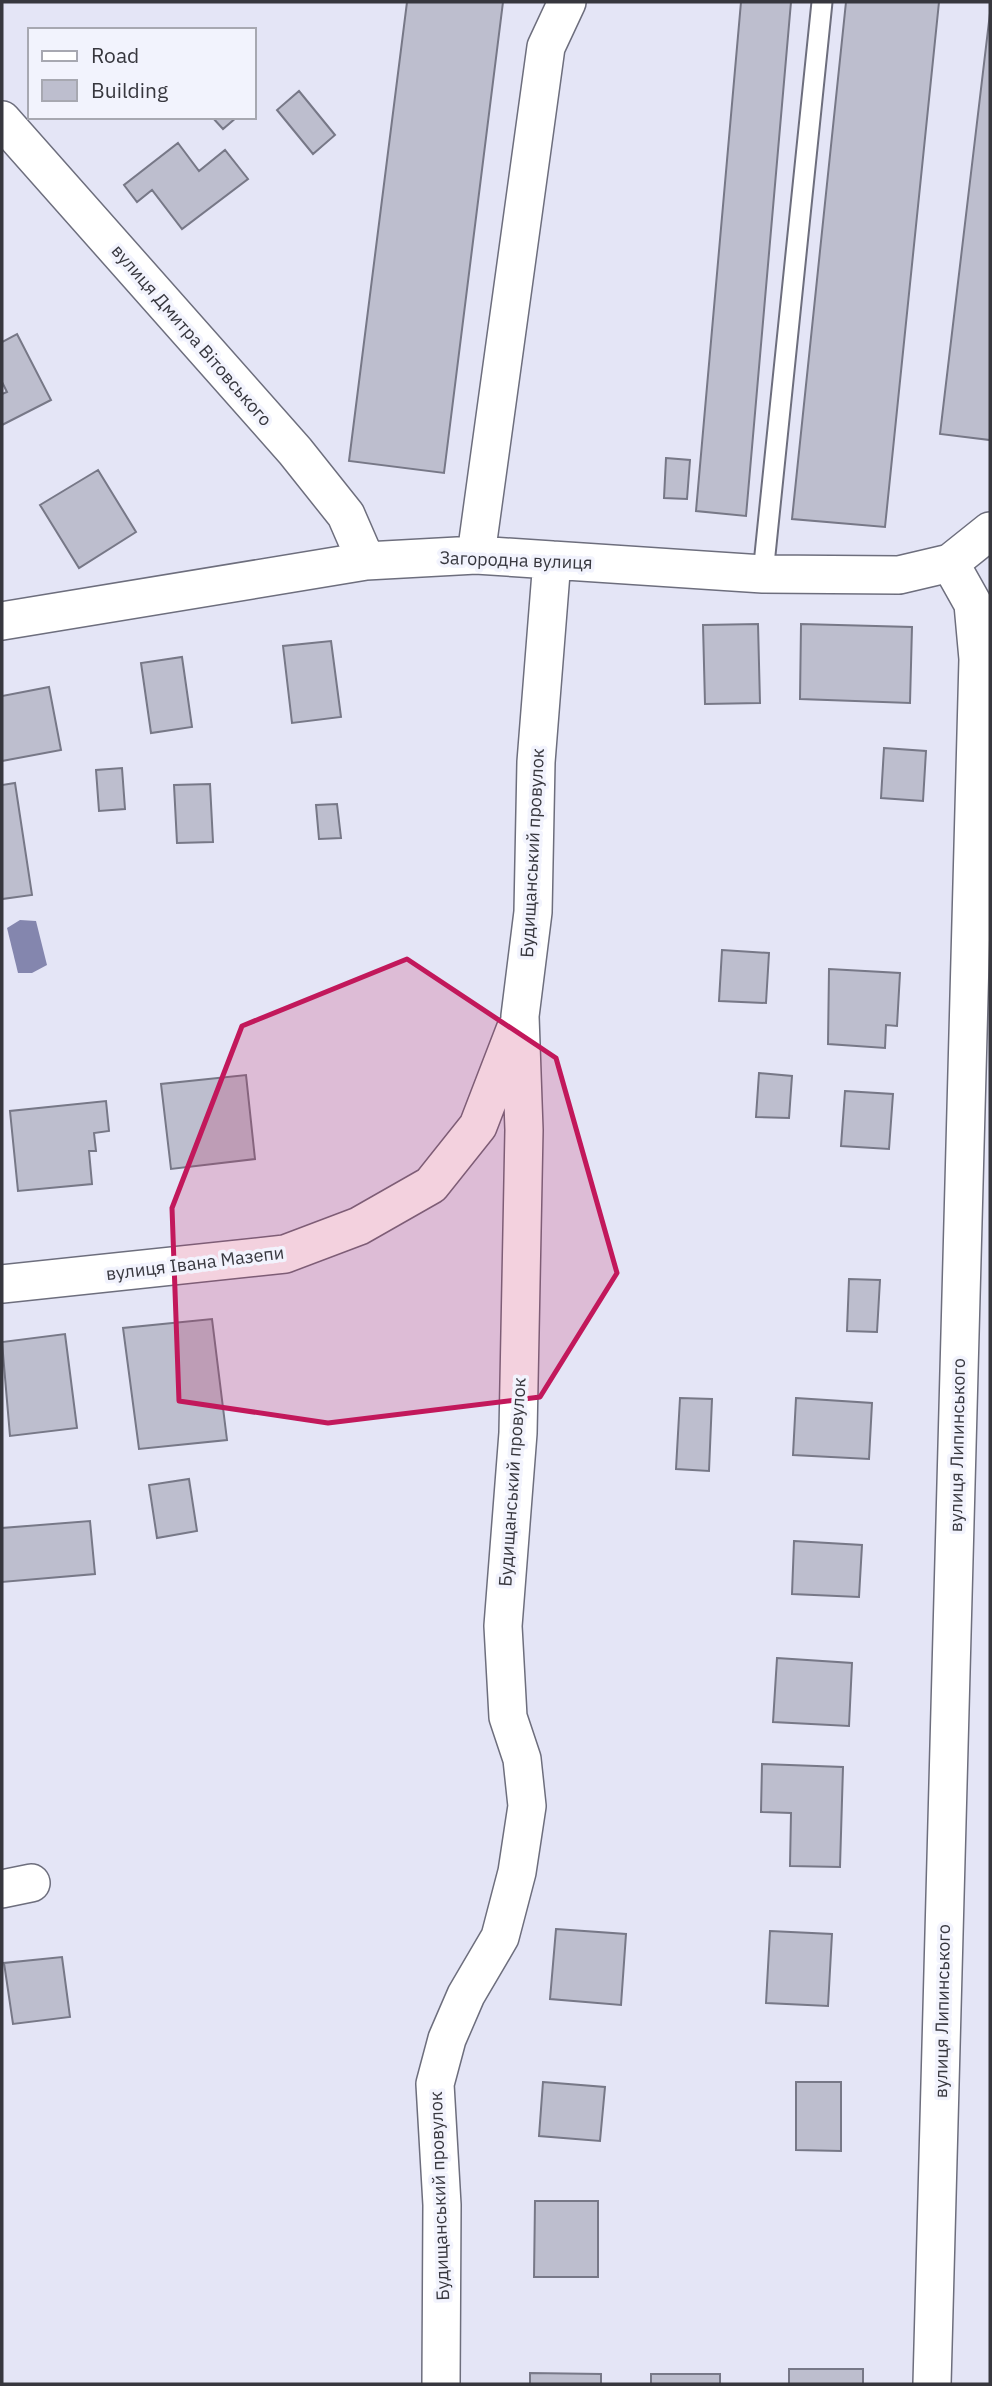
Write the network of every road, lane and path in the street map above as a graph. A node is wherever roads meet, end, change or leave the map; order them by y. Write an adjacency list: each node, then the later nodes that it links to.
1 (568, 2): 5 (street)
2 (822, 2): 9 (lane)
3 (2, 120): 7 (street, вулиця Дмитра Вітовського)
4 (990, 531): 8 (street)
5 (476, 555): 6 (street, Загородна вулиця); 7 (street, Загородна вулиця)
6 (552, 560): 9 (street, Загородна вулиця); 11 (street, Будищанський провулок)
7 (366, 561): 10 (street, Загородна вулиця)
8 (950, 563): 9 (street, Загородна вулиця); 14 (street, вулиця Липинського)
9 (763, 574)
10 (2, 621)
11 (520, 1016): 12 (street, вулиця Івана Мазепи); 13 (street, Будищанський провулок)
12 (2, 1284)
13 (441, 2384)
14 (932, 2384)

